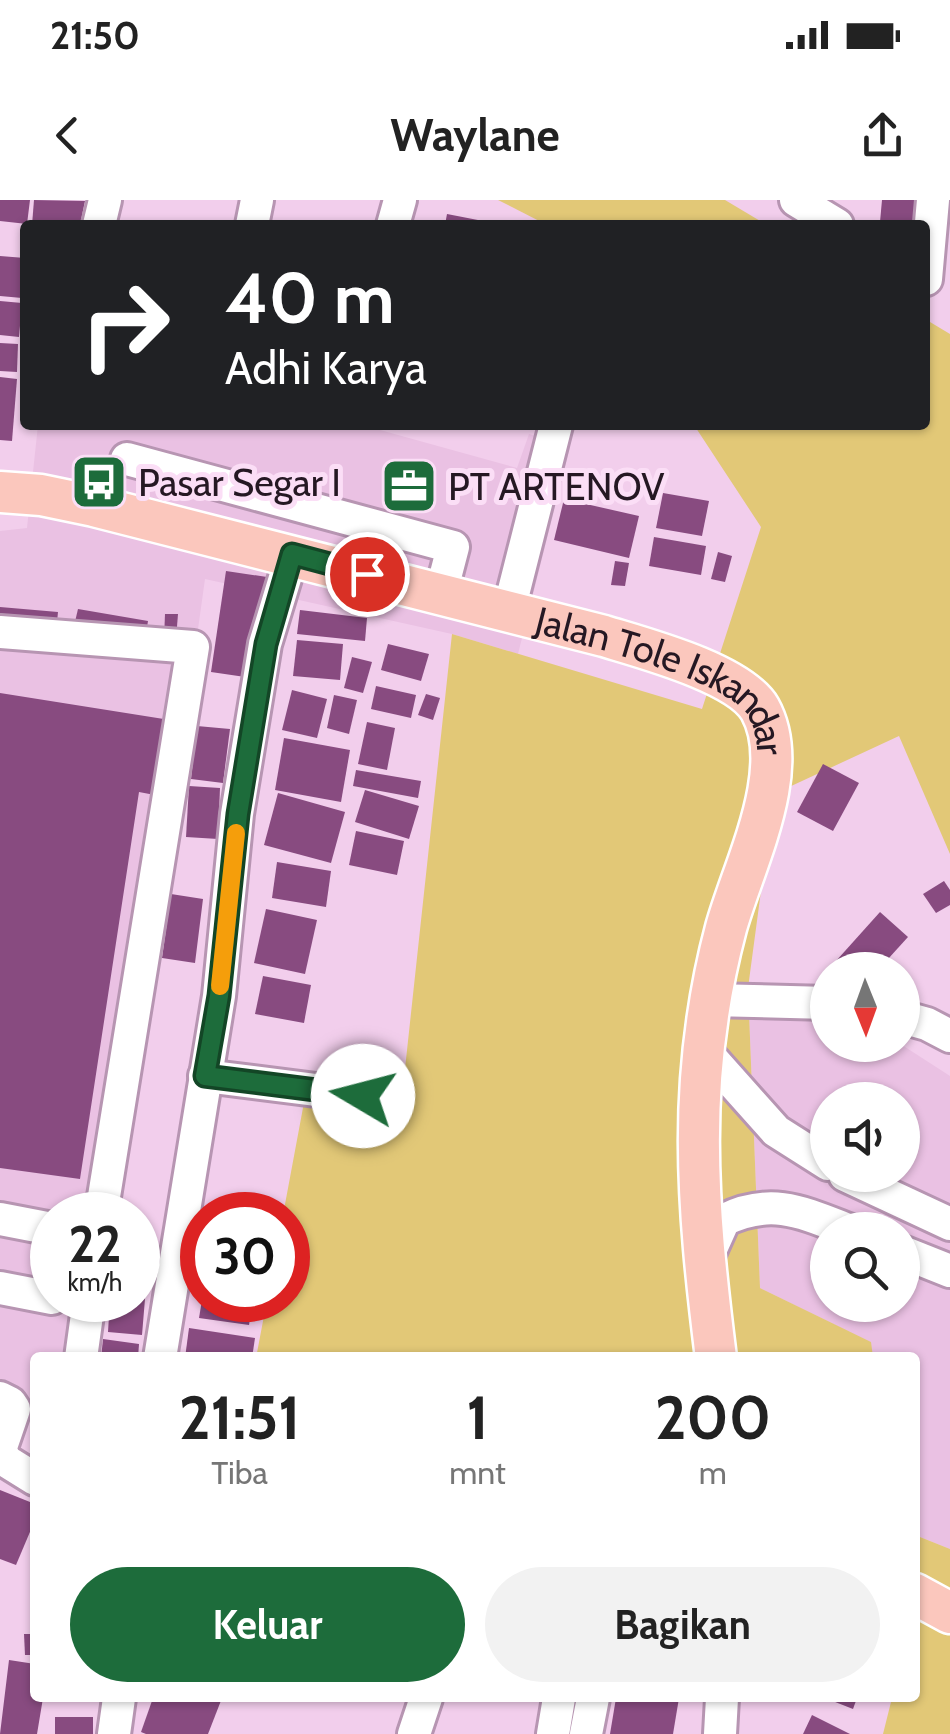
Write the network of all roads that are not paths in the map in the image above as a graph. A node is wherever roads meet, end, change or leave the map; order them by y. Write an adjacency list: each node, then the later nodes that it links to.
1 (555, 430): 6 (street)
2 (128, 459): 5 (street)
3 (0, 492): 4 (main road, Jalan Tole Iskandar)
4 (292, 554): 5 (main road, Jalan Tole Iskandar); 13 (street)
5 (441, 592): 6 (main road, Jalan Tole Iskandar)
6 (509, 610): 8 (main road, Jalan Tole Iskandar)
7 (0, 632): 16 (street)
8 (711, 1000): 9 (street); 12 (main road, Jalan Tole Iskandar)
9 (810, 1003)
10 (920, 1024): 11 (street)
11 (950, 1036)
12 (702, 1048): 15 (street); 23 (main road, Jalan Tole Iskandar)
13 (205, 1076): 14 (street); 29 (street)
14 (363, 1096)
15 (810, 1153)
16 (105, 1192)
17 (879, 1192): 21 (street)
18 (810, 1215): 23 (street)
19 (0, 1218): 20 (street)
20 (30, 1224)
21 (950, 1224)
22 (920, 1259): 24 (street)
23 (704, 1265): 30 (main road, Jalan Tole Iskandar)
24 (950, 1271)
25 (0, 1288): 26 (street)
26 (30, 1294)
27 (80, 1322): 28 (street)
28 (81, 1352)
29 (161, 1352)
30 (715, 1352)
31 (14, 1392): 32 (street)
32 (30, 1476)
33 (920, 1597): 34 (main road)
34 (950, 1613)
35 (118, 1702): 40 (street)
36 (425, 1702): 41 (street)
37 (558, 1702): 42 (street)
38 (591, 1702): 43 (street)
39 (722, 1702): 44 (street)
40 (114, 1734)
41 (414, 1734)
42 (553, 1734)
43 (586, 1734)
44 (720, 1734)

